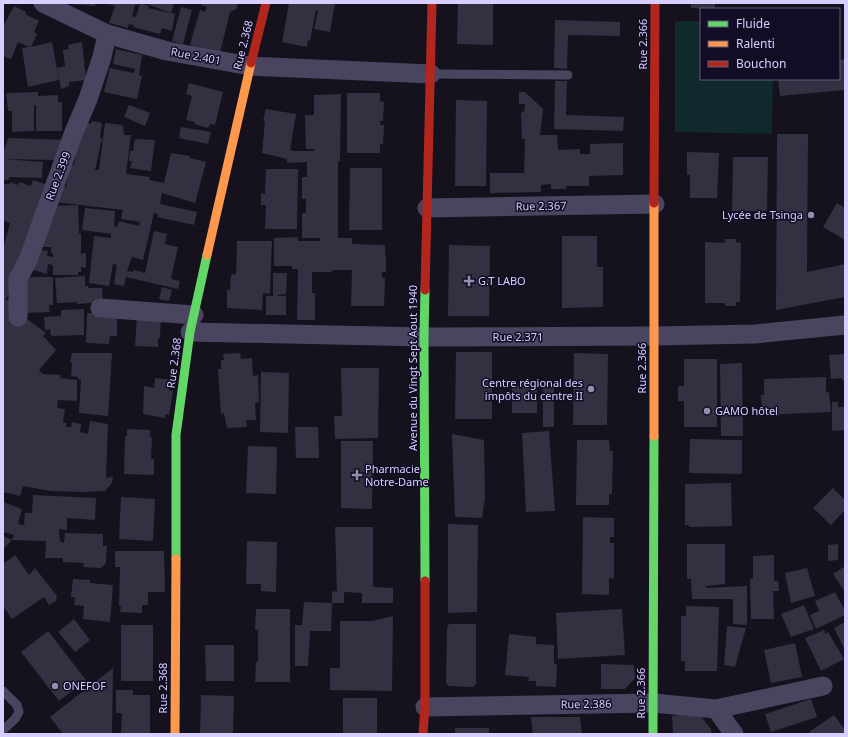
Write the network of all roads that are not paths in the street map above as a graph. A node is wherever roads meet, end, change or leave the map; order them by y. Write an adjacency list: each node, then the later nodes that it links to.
1 (43, 3): 5 (street, Rue 2.401)
2 (266, 3): 6 (street, Rue 2.368)
3 (432, 3): 7 (street, Avenue du Vingt Sept Aout 1940)
4 (655, 3): 10 (street, Rue 2.366)
5 (107, 34): 6 (street, Rue 2.401); 14 (street, Rue 2.399)
6 (250, 66): 7 (street, Rue 2.401); 15 (street, Rue 2.368)
7 (431, 74): 8 (lane); 12 (street, Avenue du Vingt Sept Aout 1940)
8 (568, 76)
9 (642, 78): 10 (lane)
10 (655, 78): 11 (street, Rue 2.366)
11 (654, 204): 12 (street, Rue 2.367); 17 (street, Rue 2.366)
12 (428, 208): 18 (street, Avenue du Vingt Sept Aout 1940)
13 (100, 308): 15 (street, Rue 2.371)
14 (18, 318)
15 (192, 324): 18 (street, Rue 2.371); 25 (street, Rue 2.368)
16 (845, 325): 17 (street, Rue 2.371)
17 (654, 336): 18 (street, Rue 2.371); 21 (street, Rue 2.366)
18 (424, 337): 22 (street, Avenue du Vingt Sept Aout 1940)
19 (823, 686): 23 (street, Rue 2.386)
20 (3, 691): 24 (lane)
21 (653, 703): 22 (street, Rue 2.386); 23 (street, Rue 2.386); 27 (street, Rue 2.366)
22 (425, 706): 26 (street, Avenue du Vingt Sept Aout 1940)
23 (716, 709): 28 (street)
24 (3, 730)
25 (175, 734)
26 (423, 734)
27 (653, 734)
28 (734, 734)

